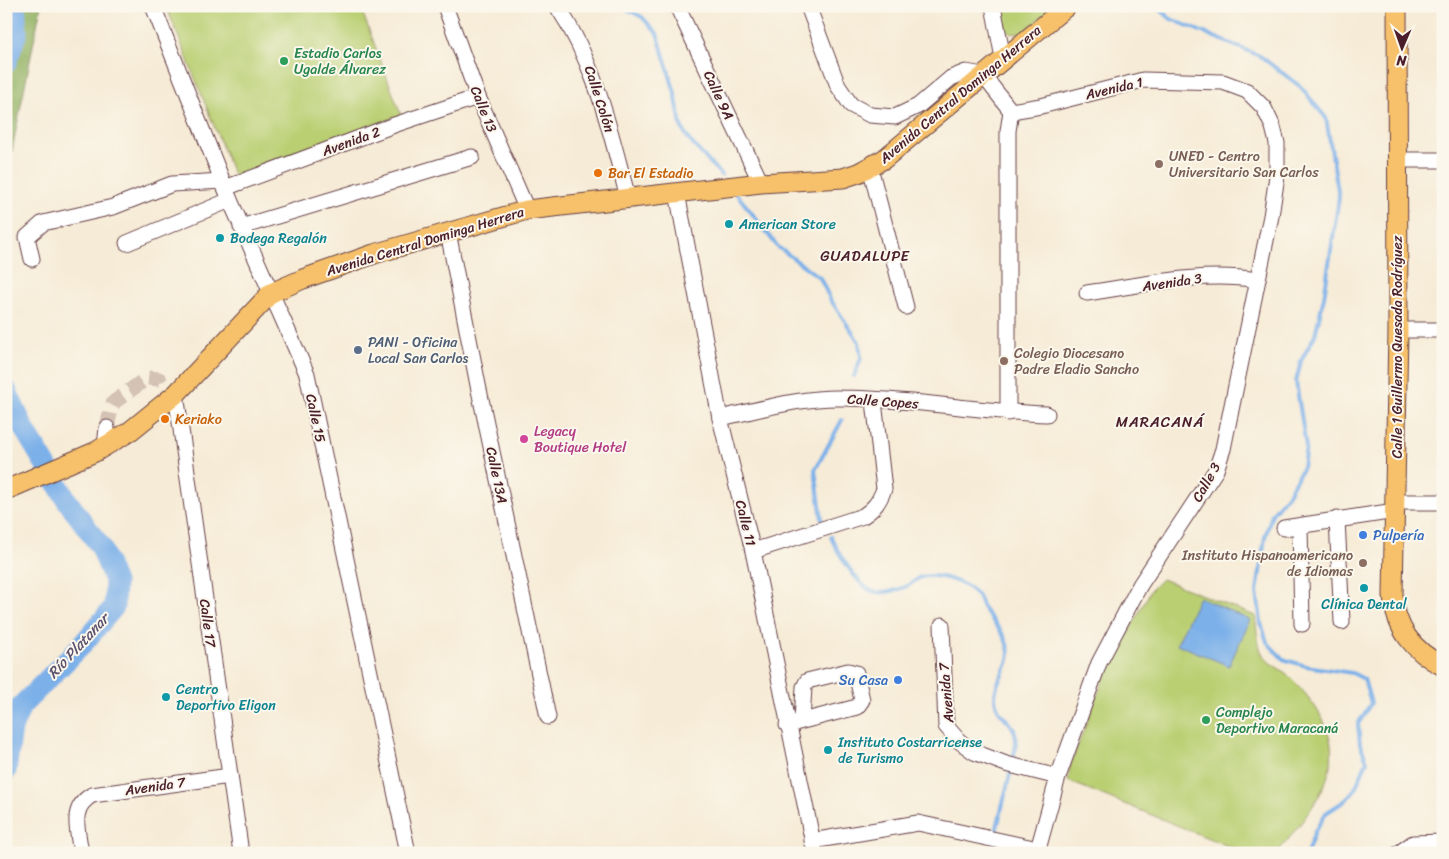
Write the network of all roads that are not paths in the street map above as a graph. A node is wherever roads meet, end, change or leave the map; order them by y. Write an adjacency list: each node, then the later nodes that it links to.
1 (153, 6): 19 (street, Calle 15)
2 (446, 6): 12 (street, Calle 13)
3 (557, 6): 21 (street, Calle Colón)
4 (677, 6): 18 (street, Calle 9A)
5 (808, 6): 10 (street)
6 (994, 6): 9 (street)
7 (1066, 6): 9 (main road, Avenida Central Dominga Herrera)
8 (1397, 6): 15 (main road, Calle 1 Guillermo Quesada Rodríguez)
9 (1003, 58): 10 (main road, Avenida Central Dominga Herrera)
10 (983, 75): 13 (street); 17 (main road, Avenida Central Dominga Herrera)
11 (1247, 91): 13 (street, Avenida 1); 27 (street, Calle 3)
12 (478, 97): 19 (street, Avenida 2); 22 (street, Calle 13)
13 (1011, 110): 35 (street)
14 (472, 157): 23 (street)
15 (1397, 160): 16 (street); 31 (main road, Calle 1 Guillermo Quesada Rodríguez)
16 (1443, 160)
17 (870, 167): 18 (main road, Avenida Central Dominga Herrera); 30 (street)
18 (760, 183): 20 (main road, Avenida Central Dominga Herrera)
19 (226, 190): 23 (street, Calle 15); 25 (street); 26 (street)
20 (677, 193): 21 (main road, Avenida Central Dominga Herrera); 37 (street, Calle 11)
21 (628, 198): 22 (main road, Avenida Central Dominga Herrera)
22 (527, 210): 24 (main road, Avenida Central Dominga Herrera)
23 (241, 227): 28 (street, Calle 15)
24 (448, 232): 28 (main road, Avenida Central Dominga Herrera); 49 (street, Calle 13A)
25 (127, 243)
26 (32, 259)
27 (1257, 280): 29 (street, Avenida 3); 53 (street, Calle 3)
28 (271, 293): 33 (main road, Avenida Central Dominga Herrera); 59 (street, Calle 15)
29 (1087, 293)
30 (906, 307)
31 (1398, 330): 32 (street); 40 (main road, Calle 1 Guillermo Quesada Rodríguez)
32 (1443, 330)
33 (172, 394): 38 (main road, Avenida Central Dominga Herrera); 52 (street, Calle 17)
34 (874, 400): 35 (street, Calle Copes); 37 (street, Calle Copes); 44 (street)
35 (1008, 413): 36 (street, Calle Copes)
36 (1047, 414)
37 (720, 418): 44 (street, Calle 11)
38 (8, 487)
39 (1443, 502): 40 (street)
40 (1395, 507): 41 (street); 48 (main road, Calle 1 Guillermo Quesada Rodríguez)
41 (1337, 520): 42 (street); 45 (street)
42 (1300, 526): 43 (street); 47 (street)
43 (1284, 528)
44 (753, 551): 51 (street, Calle 11)
45 (1342, 622)
46 (942, 624): 53 (street, Avenida 7)
47 (1302, 624)
48 (1443, 666)
49 (548, 717)
50 (802, 721): 51 (street)
51 (787, 725): 55 (street, Calle 11)
52 (230, 776): 57 (street, Avenida 7); 58 (street, Calle 17)
53 (1058, 777): 56 (street, Calle 3)
54 (1443, 842): 60 (street)
55 (813, 847): 56 (street)
56 (1038, 851)
57 (80, 853)
58 (241, 853)
59 (408, 853)
60 (1399, 853)

